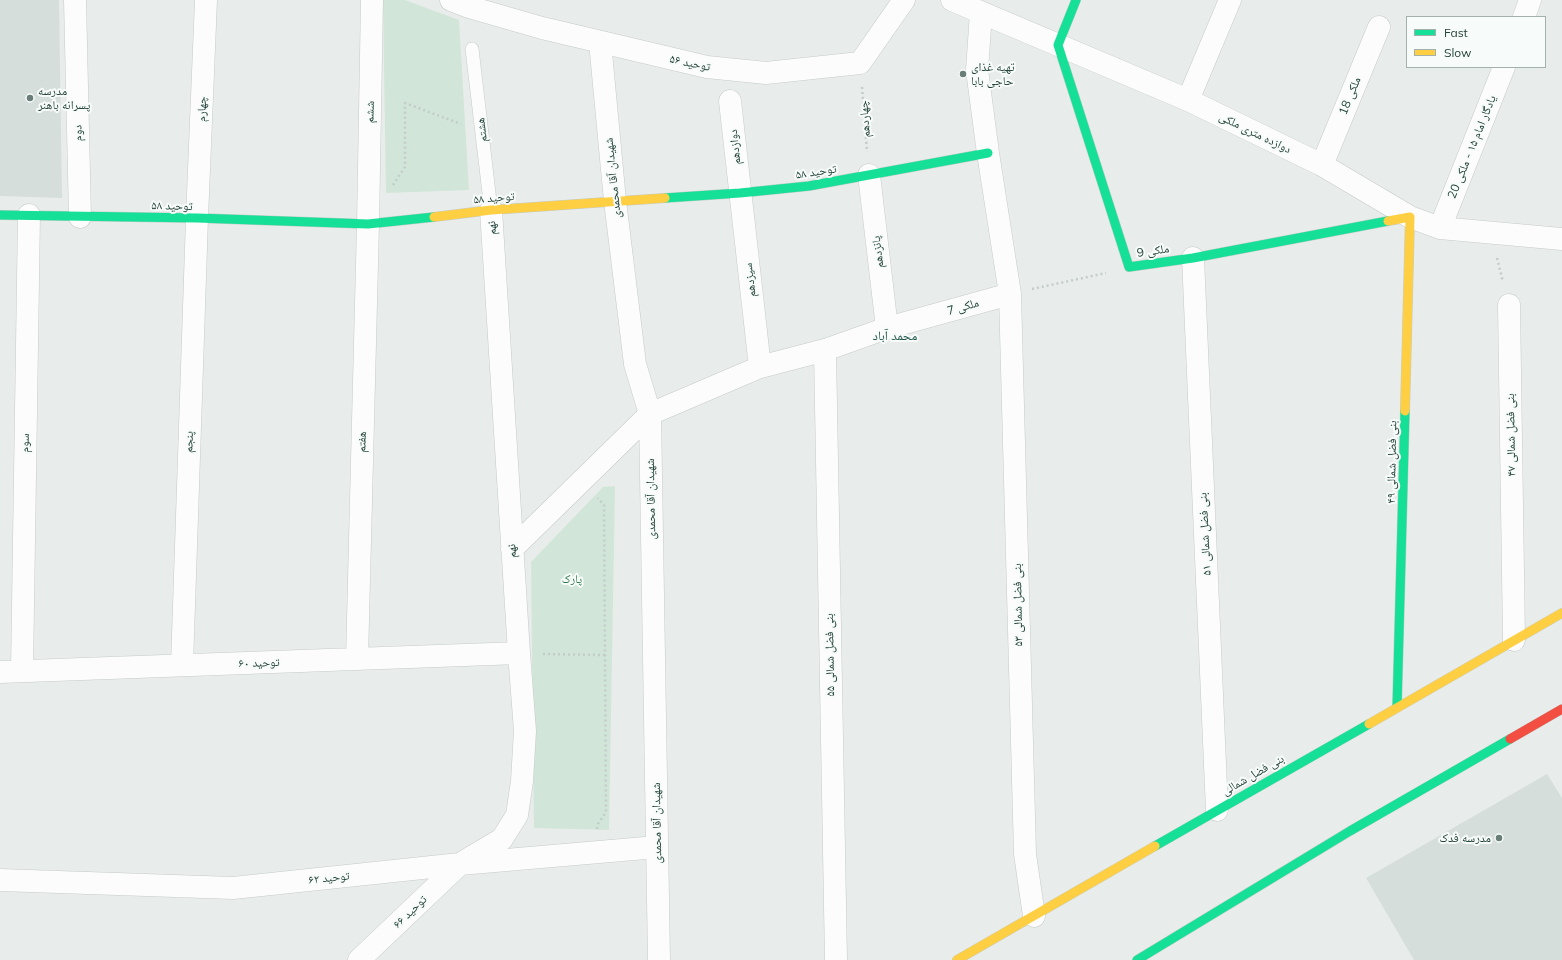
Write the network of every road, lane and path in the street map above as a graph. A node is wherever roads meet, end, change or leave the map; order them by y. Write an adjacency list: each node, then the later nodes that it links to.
1 (75, 0): 30 (street, دوم)
2 (206, 0): 32 (street, چهارم)
3 (372, 0): 33 (street, ششم)
4 (451, 0): 13 (street, توحید ۵۶)
5 (904, 0): 16 (street)
6 (952, 0): 10 (street, دوازده متری ملکی)
7 (1076, 0): 14 (street)
8 (1230, 0): 18 (street)
9 (1530, 0): 11 (street)
10 (982, 13): 14 (street, دوازده متری ملکی); 21 (street)
11 (1524, 16)
12 (1378, 27): 22 (street, ملکی 18)
13 (600, 42): 16 (street, توحید ۵۶); 26 (street, شهیدان آقا محمدی)
14 (1058, 45): 18 (street, دوازده متری ملکی); 38 (street, ملکی 9)
15 (472, 49): 20 (lane, هشتم)
16 (860, 63): 23 (path, چهاردهم)
17 (1504, 68): 34 (street, یادگار امام ۱۵ - ملکی 20)
18 (1188, 100): 22 (street, دوازده متری ملکی)
19 (730, 101): 25 (street, دوازدهم)
20 (482, 131): 24 (path); 27 (lane, هشتم)
21 (988, 154): 23 (street, توحید ۵۸); 39 (street)
22 (1322, 165): 31 (street, دوازده متری ملکی)
23 (869, 175): 25 (street, توحید ۵۸); 41 (street, پانزدهم)
24 (393, 186)
25 (740, 193): 26 (street, توحید ۵۸); 43 (street, سیزدهم)
26 (615, 201): 27 (street, توحید ۵۸); 44 (street, شهیدان آقا محمدی)
27 (491, 210): 33 (street, توحید ۵۸); 46 (street, نهم)
28 (0, 215): 29 (street, توحید ۵۸)
29 (29, 215): 30 (street, توحید ۵۸); 53 (street, سوم)
30 (80, 217): 32 (street, توحید ۵۸)
31 (1410, 217): 34 (street, دوازده متری ملکی); 37 (street, ملکی 9); 55 (street, بنی فضل شمالی ۴۹)
32 (197, 218): 33 (street, توحید ۵۸); 52 (street, پنجم)
33 (368, 224): 51 (street, هفتم)
34 (1440, 228): 35 (street, دوازده متری ملکی)
35 (1490, 232): 36 (street, دوازده متری ملکی); 40 (path)
36 (1562, 239)
37 (1193, 258): 38 (street, ملکی 9); 57 (street, بنی فضل شمالی ۵۱)
38 (1130, 267): 39 (path)
39 (1010, 294): 41 (street, ملکی 7); 62 (street, بنی فضل شمالی ۵۳)
40 (1510, 305): 48 (street, بنی فضل شمالی ۴۷)
41 (886, 328): 42 (street, ملکی 7)
42 (825, 350): 43 (street, ملکی 7); 65 (street, بنی فضل شمالی ۵۵)
43 (760, 367): 44 (street, ملکی 7)
44 (650, 414): 45 (street); 58 (street, شهیدان آقا محمدی)
45 (583, 479): 46 (street); 50 (path)
46 (512, 549): 49 (street, نهم)
47 (1562, 613): 48 (street, بنی فضل شمالی)
48 (1514, 640): 55 (street, بنی فضل شمالی)
49 (519, 653): 50 (path); 51 (street, توحید ۶۰); 60 (street, نهم)
50 (605, 655): 59 (path)
51 (357, 659): 52 (street, توحید ۶۰)
52 (182, 665): 53 (street, توحید ۶۰)
53 (22, 671): 54 (street, توحید ۶۰)
54 (0, 672)
55 (1397, 707): 57 (street, بنی فضل شمالی)
56 (1562, 709): 67 (street)
57 (1217, 810): 62 (street, بنی فضل شمالی)
58 (657, 847): 59 (street, توحید ۶۲); 63 (street, شهیدان آقا محمدی)
59 (596, 853): 60 (street, توحید ۶۲)
60 (460, 864): 61 (street, توحید ۶۲); 64 (street, توحید ۶۶)
61 (0, 880)
62 (1034, 916): 66 (street, بنی فضل شمالی)
63 (657, 958)
64 (359, 960)
65 (836, 960)
66 (957, 960)
67 (1137, 960)

